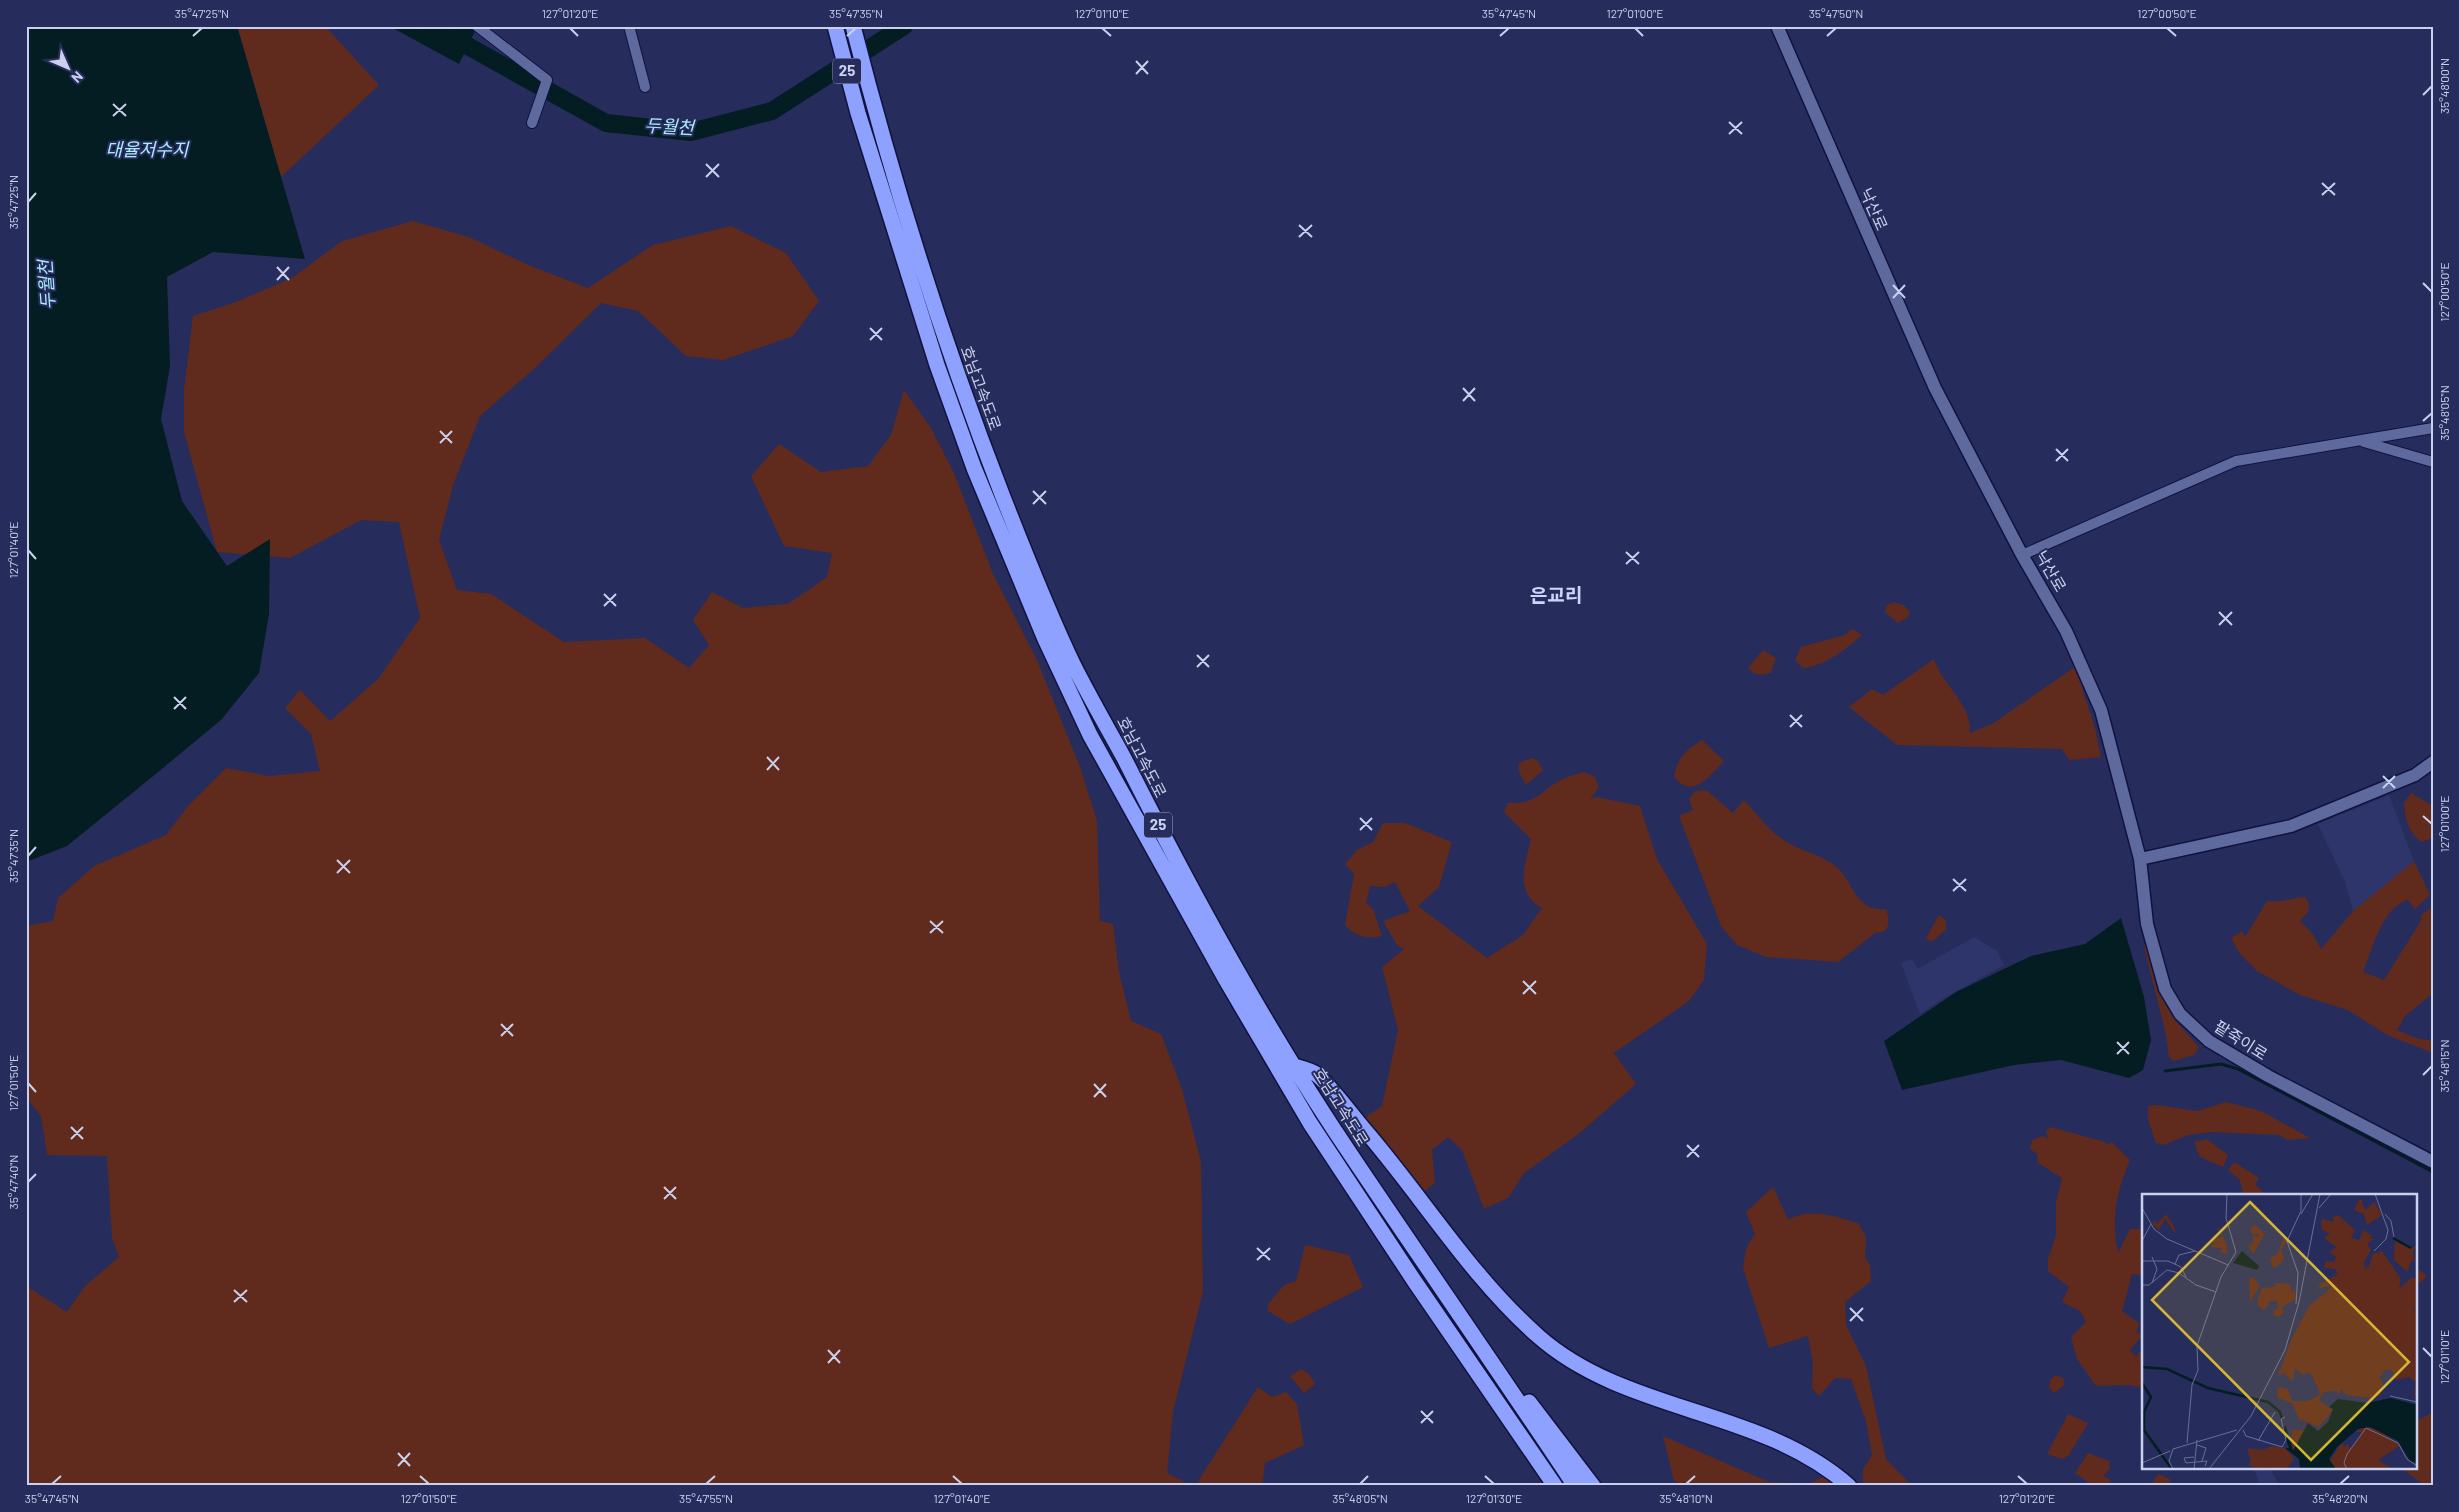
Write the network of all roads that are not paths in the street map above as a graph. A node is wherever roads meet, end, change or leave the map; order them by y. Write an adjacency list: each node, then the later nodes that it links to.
1 (477, 26): 7 (street)
2 (629, 26): 6 (street)
3 (853, 26): 14 (highway, 호남고속도로 / 25)
4 (1777, 26): 11 (street, 낙산로)
5 (835, 28): 17 (highway, 호남고속도로 / 25)
6 (645, 87)
7 (532, 123)
8 (2433, 428): 9 (street)
9 (2360, 441): 10 (street); 11 (street)
10 (2433, 462)
11 (2022, 554): 13 (street, 낙산로)
12 (2433, 762): 13 (street)
13 (2140, 860): 15 (street, 팥죽이로)
14 (1294, 1066): 16 (highway, 호남고속도로 / 25); 20 (highway)
15 (2433, 1162)
16 (1503, 1377): 18 (highway, 호남고속도로 / 25); 19 (highway)
17 (1554, 1486)
18 (1575, 1486)
19 (1593, 1486)
20 (1849, 1486)

